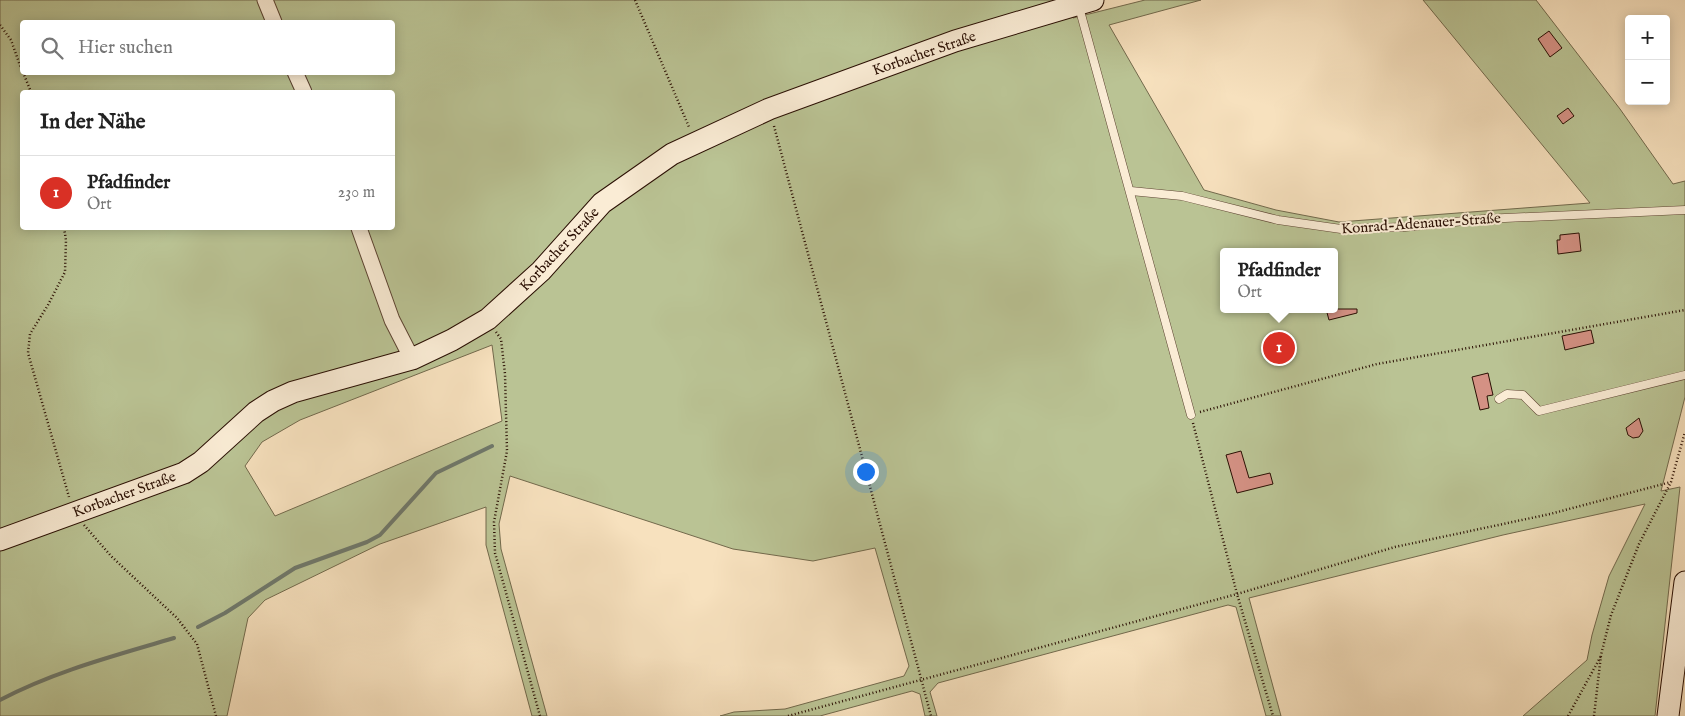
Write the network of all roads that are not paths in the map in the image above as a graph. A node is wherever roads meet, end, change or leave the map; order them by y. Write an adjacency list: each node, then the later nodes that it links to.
1 (265, 0): 3 (street)
2 (1083, 1): 6 (lane); 9 (street, Korbacher Straße)
3 (273, 20)
4 (296, 75): 5 (street)
5 (303, 90)
6 (1131, 191): 7 (lane, Konrad-Adenauer-Straße); 12 (lane)
7 (1685, 210)
8 (359, 230): 9 (street)
9 (412, 360): 13 (street, Korbacher Straße)
10 (1685, 375): 11 (lane)
11 (1499, 399)
12 (1191, 415)
13 (0, 540)
14 (1685, 582): 15 (street)
15 (1668, 716)

